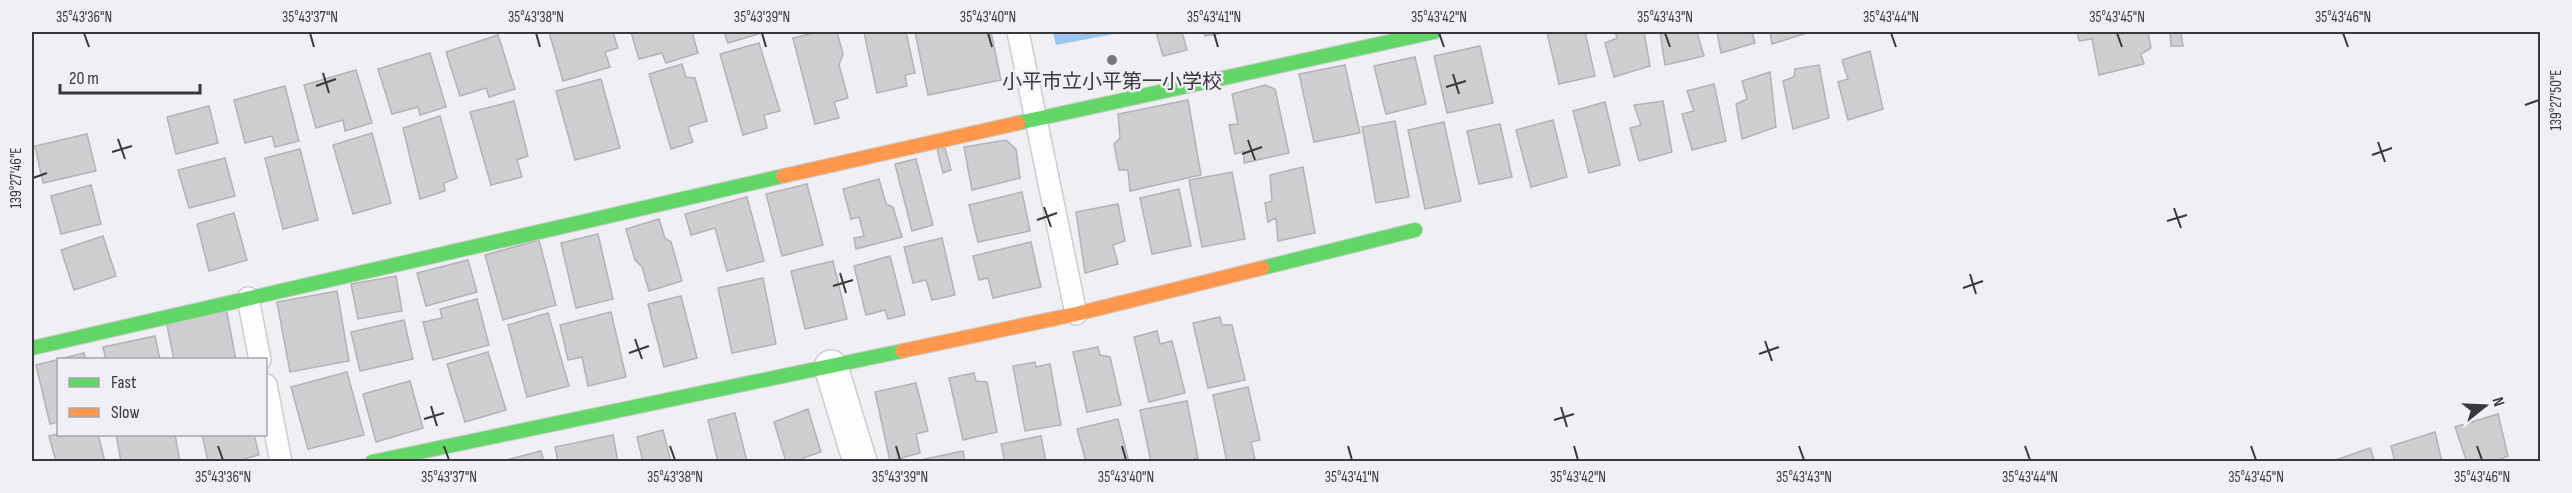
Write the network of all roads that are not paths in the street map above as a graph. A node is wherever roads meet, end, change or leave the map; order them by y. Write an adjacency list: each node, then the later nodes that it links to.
1 (1018, 32): 3 (lane)
2 (1434, 32): 3 (street)
3 (1035, 119): 5 (street); 6 (lane)
4 (1415, 230): 6 (street)
5 (248, 298): 7 (street); 8 (lane)
6 (1076, 314): 9 (street)
7 (32, 348)
8 (261, 358)
9 (831, 367): 12 (street); 13 (street)
10 (267, 390): 11 (lane)
11 (280, 462)
12 (372, 462)
13 (860, 462)

